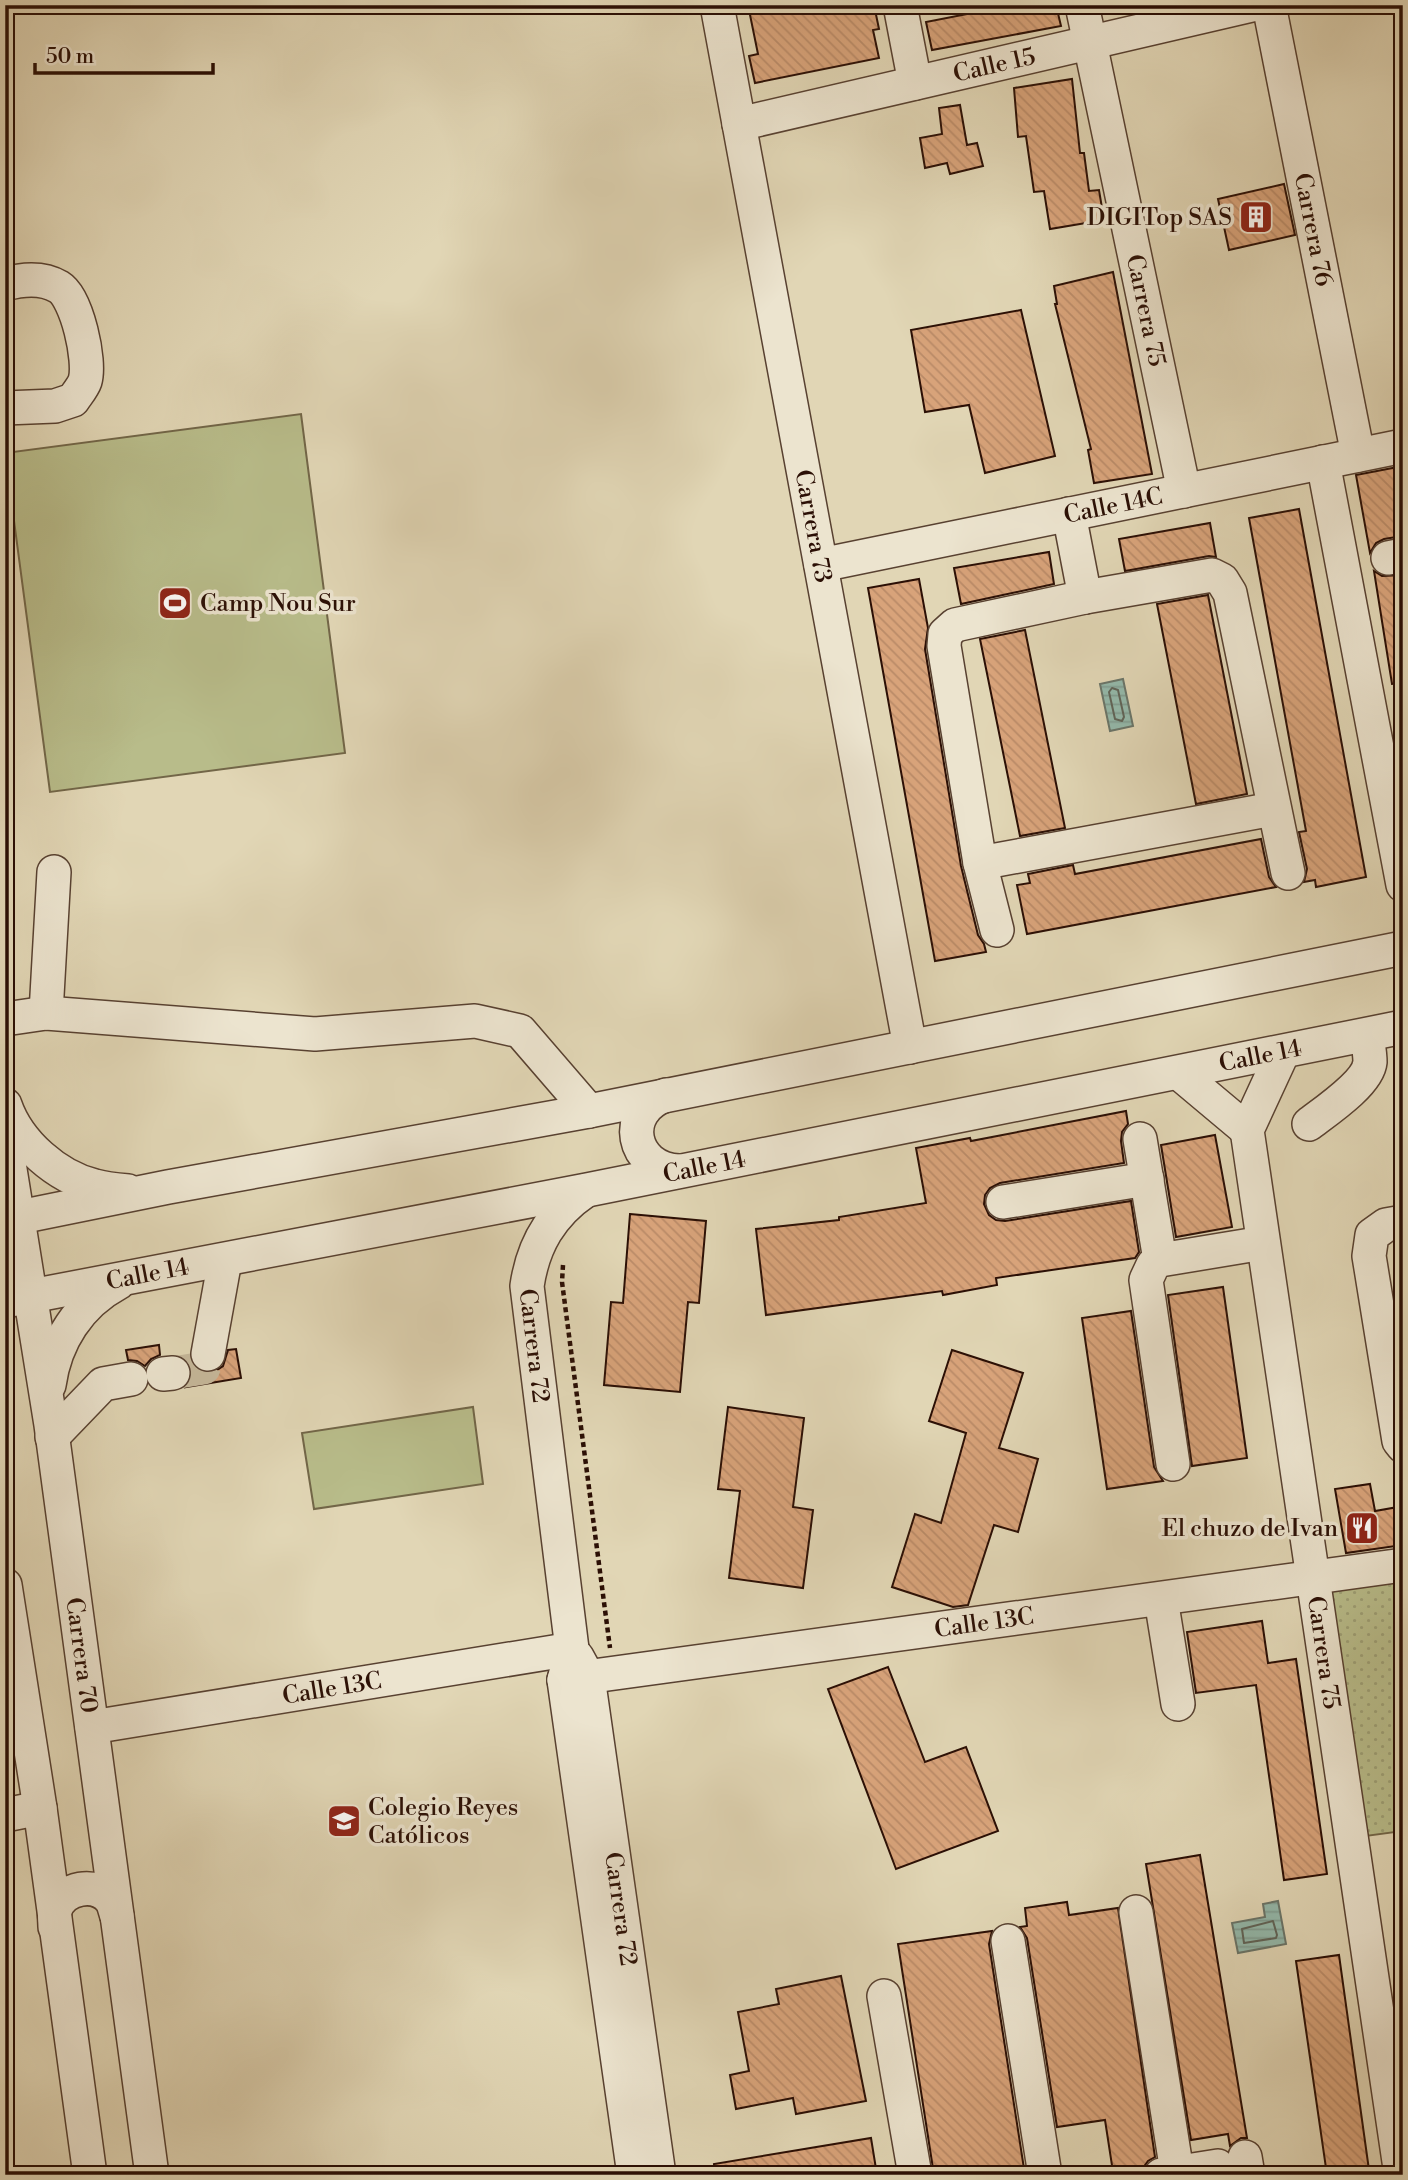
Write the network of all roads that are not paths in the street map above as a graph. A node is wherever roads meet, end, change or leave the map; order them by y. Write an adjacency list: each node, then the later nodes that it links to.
1 (717, 5): 8 (street, Carrera 73)
2 (900, 5): 7 (street)
3 (1082, 5): 6 (street, Carrera 75)
4 (1252, 5): 6 (street, Calle 15)
5 (1269, 5): 12 (street, Carrera 76)
6 (1090, 43): 7 (street, Calle 15); 14 (street, Carrera 75)
7 (915, 83): 8 (street, Calle 15)
8 (739, 124): 16 (street, Carrera 73)
9 (5, 284): 10 (street)
10 (5, 408)
11 (1403, 446): 12 (street, Calle 14C)
12 (1359, 455): 13 (street, Calle 14C)
13 (1323, 462): 14 (street, Calle 14C); 22 (street)
14 (1184, 491): 15 (street, Calle 14C)
15 (1069, 514): 16 (street, Calle 14C); 17 (street)
16 (821, 565): 29 (street, Carrera 73)
17 (1085, 597): 18 (street); 19 (street)
18 (1273, 809): 19 (street); 21 (street)
19 (980, 863): 23 (street)
20 (54, 872): 25 (street)
21 (1288, 873)
22 (1403, 885)
23 (997, 930)
24 (1403, 948): 29 (street)
25 (46, 1013): 26 (street); 34 (street)
26 (5, 1019)
27 (1403, 1027): 28 (street, Calle 14)
28 (1367, 1034): 30 (street, Calle 14); 35 (street)
29 (910, 1047): 32 (street)
30 (1283, 1052): 31 (street, Calle 14); 36 (street)
31 (1179, 1073): 36 (street); 39 (street, Calle 14)
32 (666, 1095): 34 (street); 39 (street)
33 (5, 1105): 41 (street)
34 (589, 1111): 41 (street)
35 (1309, 1124)
36 (1247, 1130): 46 (street, Carrera 75)
37 (5, 1138): 44 (street, Carrera 70)
38 (1140, 1139): 40 (street)
39 (679, 1171): 42 (street, Calle 14)
40 (1147, 1179): 43 (street); 48 (street)
41 (168, 1187): 44 (street)
42 (587, 1189): 47 (street, Calle 14); 60 (street, Carrera 72)
43 (1003, 1202)
44 (12, 1219): 50 (street, Carrera 70)
45 (1403, 1222): 54 (street)
46 (1263, 1243): 48 (street); 57 (street, Carrera 75)
47 (225, 1259): 49 (street, Calle 14); 51 (street)
48 (1160, 1260): 55 (street)
49 (124, 1279): 50 (street, Calle 14); 53 (street)
50 (18, 1299): 53 (street, Carrera 70)
51 (208, 1354)
52 (131, 1380): 53 (street)
53 (52, 1431): 62 (street, Carrera 70)
54 (1403, 1446)
55 (1172, 1464)
56 (1403, 1565): 57 (street, Calle 13C)
57 (1312, 1578): 59 (street, Calle 13C); 78 (street, Carrera 75)
58 (5, 1585): 63 (street)
59 (1160, 1599): 60 (street, Calle 13C); 61 (street)
60 (584, 1670): 62 (street, Calle 13C); 74 (street, Carrera 72); 75 (street, Carrera 72)
61 (1178, 1704)
62 (92, 1727): 66 (street, Carrera 70)
63 (40, 1808): 64 (street); 67 (street)
64 (5, 1815)
65 (1136, 1912): 71 (street)
66 (117, 1916): 67 (street); 73 (street, Carrera 70)
67 (55, 1927): 72 (street)
68 (1008, 1941): 77 (street)
69 (884, 1996): 76 (street)
70 (1237, 2169): 71 (street)
71 (1169, 2174)
72 (90, 2175)
73 (152, 2175)
74 (634, 2175)
75 (659, 2175)
76 (915, 2175)
77 (1045, 2175)
78 (1401, 2175)

